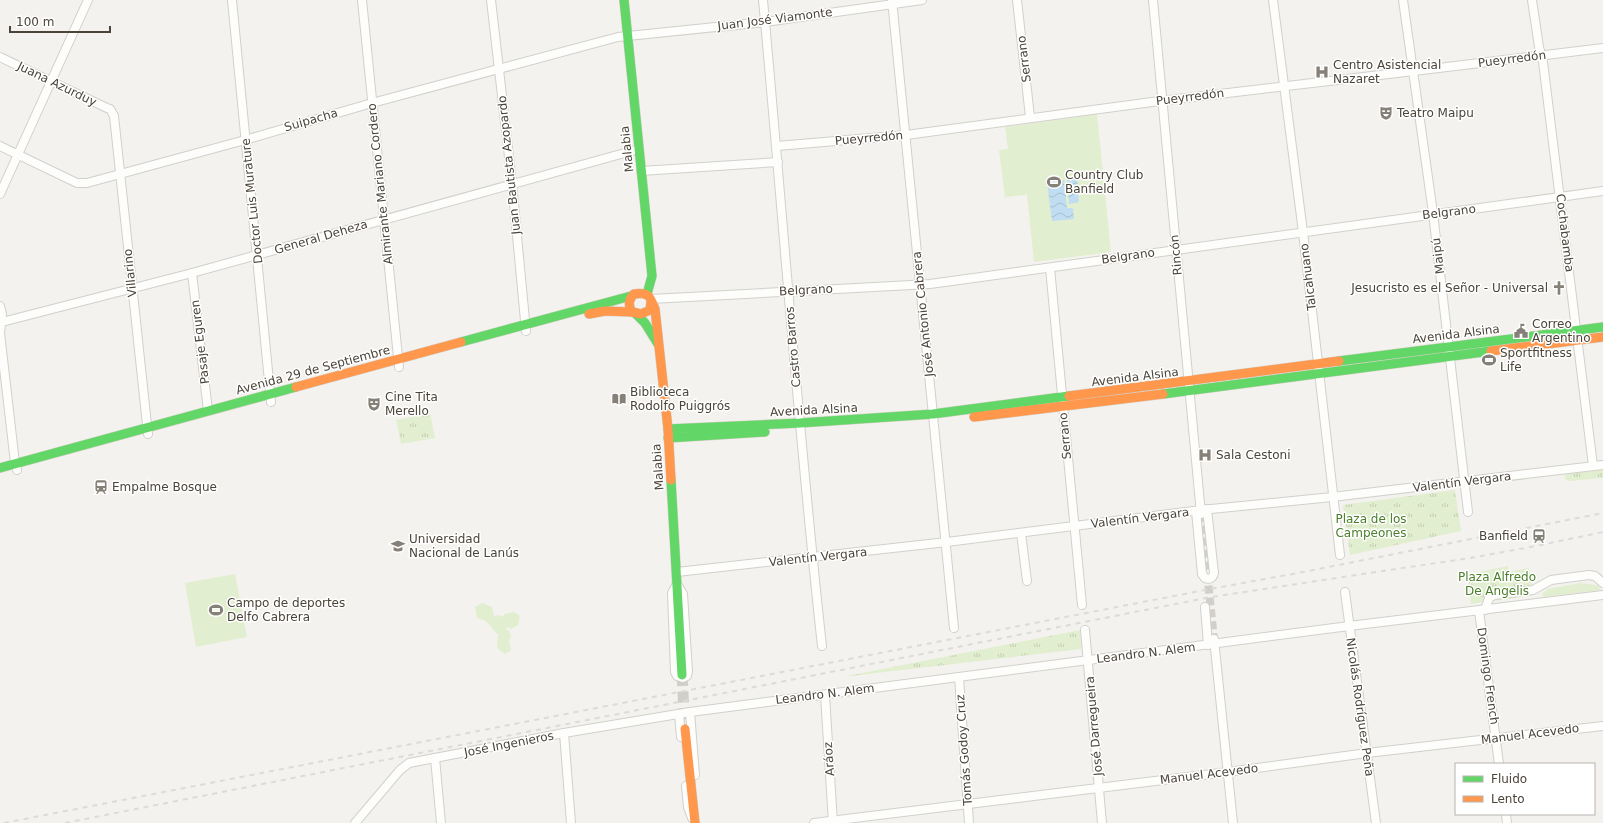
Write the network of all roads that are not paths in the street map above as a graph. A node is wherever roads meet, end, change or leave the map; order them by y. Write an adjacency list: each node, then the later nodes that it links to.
1 (88, 0): 21 (street)
2 (232, 0): 28 (street, Doctor Luis Murature)
3 (362, 0): 24 (street, Almirante Mariano Cordero)
4 (491, 0): 19 (street, Juan Bautista Azopardo)
5 (624, 0): 15 (main road, Malabia)
6 (763, 0): 14 (street, Castro Barros)
7 (922, 0): 13 (street, Juan José Viamonte)
8 (1017, 0): 26 (street, Serrano)
9 (1152, 0): 23 (street, Rincón)
10 (1273, 0): 22 (street, Talcahuano)
11 (1403, 0): 20 (street, Maipú)
12 (1532, 0): 17 (street, Cochabamba)
13 (893, 2): 14 (street, Juan José Viamonte); 27 (street, José Antonio Cabrera)
14 (765, 22): 15 (street, Juan José Viamonte); 30 (street, Castro Barros)
15 (628, 36): 19 (street, Suipacha); 31 (main road, Malabia)
16 (1603, 48): 17 (street, Pueyrredón)
17 (1541, 55): 20 (street, Pueyrredón); 39 (street, Cochabamba)
18 (0, 56): 21 (street, Juana Azurduy)
19 (499, 69): 24 (street, Suipacha); 36 (street, Juan Bautista Azopardo)
20 (1414, 72): 22 (street, Pueyrredón); 40 (street, Maipú)
21 (52, 80): 25 (street, Juana Azurduy); 32 (street)
22 (1284, 86): 23 (street, Pueyrredón); 42 (street, Talcahuano)
23 (1162, 100): 26 (street, Pueyrredón); 43 (street, Rincón)
24 (372, 103): 28 (street, Suipacha); 41 (street, Almirante Mariano Cordero)
25 (112, 112): 35 (street, Villarino)
26 (1030, 117): 27 (street, Pueyrredón)
27 (906, 135): 30 (street, Pueyrredón); 47 (street, José Antonio Cabrera)
28 (245, 140): 35 (street, Suipacha); 44 (street, Doctor Luis Murature)
29 (0, 146): 32 (street, Suipacha)
30 (777, 146): 33 (street, Castro Barros)
31 (639, 149): 34 (main road, Malabia); 36 (street, General Deheza)
32 (18, 155): 35 (street, Suipacha); 38 (street)
33 (778, 162): 34 (street); 49 (street, Castro Barros)
34 (641, 171): 51 (main road, Malabia)
35 (120, 174): 48 (street, Villarino)
36 (512, 183): 41 (street, General Deheza); 56 (street, Juan Bautista Azopardo)
37 (1603, 191): 39 (street, Belgrano)
38 (0, 194)
39 (1560, 197): 40 (street, Belgrano); 57 (street, Cochabamba)
40 (1433, 213): 42 (street, Belgrano); 60 (street, Maipú)
41 (384, 219): 44 (street, General Deheza); 61 (street, Almirante Mariano Cordero)
42 (1303, 232): 43 (street, Belgrano); 62 (street, Talcahuano)
43 (1176, 249): 45 (street, Belgrano); 63 (street, Rincón)
44 (258, 254): 46 (street, General Deheza); 64 (street, Doctor Luis Murature)
45 (1050, 268): 47 (street, Belgrano); 65 (street, Serrano)
46 (192, 273): 48 (street, General Deheza); 66 (street, Pasaje Eguren)
47 (920, 284): 49 (street, Belgrano); 67 (street, José Antonio Cabrera)
48 (131, 289): 54 (street, General Deheza); 70 (street, Villarino)
49 (788, 291): 51 (street, Belgrano); 68 (street, Castro Barros)
50 (631, 296): 51 (main road); 53 (main road); 56 (main road, Avenida 29 de Septiembre)
51 (650, 298): 53 (main road); 59 (main road, Malabia)
52 (0, 306): 54 (street)
53 (634, 312): 56 (main road, Avenida 29 de Septiembre); 59 (main road)
54 (2, 322): 74 (street)
55 (1603, 327): 57 (main road, Avenida Alsina)
56 (525, 328): 61 (main road, Avenida 29 de Septiembre)
57 (1578, 335): 58 (main road, Avenida Alsina); 60 (main road, Avenida Alsina); 73 (street, Cochabamba)
58 (1603, 337)
59 (659, 347): 69 (main road, Malabia)
60 (1449, 352): 62 (main road, Avenida Alsina); 77 (street, Maipú)
61 (398, 363): 64 (main road, Avenida 29 de Septiembre)
62 (1319, 369): 63 (main road, Avenida Alsina); 78 (street, Talcahuano)
63 (1189, 386): 65 (main road, Avenida Alsina); 79 (street, Rincón)
64 (270, 398): 66 (main road, Avenida 29 de Septiembre); 70 (main road, Avenida 29 de Septiembre)
65 (1062, 403): 67 (main road, Avenida Alsina); 81 (street, Serrano)
66 (208, 411): 70 (main road, Avenida 29 de Septiembre)
67 (933, 418): 68 (main road, Avenida Alsina); 83 (street, José Antonio Cabrera)
68 (800, 426): 69 (main road, Avenida Alsina); 71 (main road, Avenida Alsina); 85 (street, Castro Barros)
69 (668, 429): 71 (main road, Malabia)
70 (148, 431): 74 (main road, Avenida 29 de Septiembre)
71 (668, 438): 86 (main road, Malabia)
72 (1603, 465): 73 (street, Valentín Vergara)
73 (1594, 466): 77 (street, Valentín Vergara)
74 (16, 467): 75 (main road, Avenida 29 de Septiembre); 76 (main road, Avenida 29 de Septiembre)
75 (0, 468)
76 (0, 475)
77 (1464, 481): 78 (street, Valentín Vergara); 80 (street, Maipú)
78 (1332, 497): 79 (street, Valentín Vergara); 84 (street, Talcahuano)
79 (1202, 511): 79 (street); 81 (street, Valentín Vergara)
80 (1468, 512)
81 (1073, 527): 82 (street, Valentín Vergara); 92 (street, Serrano)
82 (1021, 533): 83 (street, Valentín Vergara); 87 (street)
83 (947, 542): 85 (street, Valentín Vergara); 96 (street, José Antonio Cabrera)
84 (1340, 555)
85 (812, 557): 86 (street, Valentín Vergara); 99 (street, Castro Barros)
86 (677, 572): 89 (main road, Malabia)
87 (1027, 580)
88 (1603, 583): 94 (street)
89 (677, 584): 89 (street, Malabia); 101 (main road, Malabia)
90 (1345, 592): 95 (street, Nicolás Rodríguez Peña)
91 (1603, 595): 94 (street, Leandro N. Alem)
92 (1082, 605)
93 (1205, 607): 98 (street)
94 (1482, 611): 95 (street, Leandro N. Alem); 109 (street, Domingo French)
95 (1349, 626): 98 (street, Leandro N. Alem); 110 (street, Nicolás Rodríguez Peña)
96 (954, 628)
97 (1085, 630): 100 (street, José Darregueira)
98 (1212, 643): 100 (street, Leandro N. Alem); 113 (street)
99 (822, 646)
100 (1088, 660): 102 (street, Leandro N. Alem); 114 (street, José Darregueira)
101 (682, 675)
102 (958, 677): 103 (street, Leandro N. Alem); 115 (street, Tomás Godoy Cruz)
103 (825, 694): 104 (street, Leandro N. Alem); 116 (street, Aráoz)
104 (690, 712): 105 (street, José Ingenieros); 120 (street)
105 (679, 714): 108 (street, José Ingenieros); 120 (street)
106 (1603, 726): 109 (street, Manuel Acevedo)
107 (685, 729): 120 (main road)
108 (564, 733): 111 (street, José Ingenieros); 119 (street)
109 (1496, 738): 110 (street, Manuel Acevedo); 112 (street, Domingo French)
110 (1367, 753): 113 (street, Manuel Acevedo); 125 (street, Nicolás Rodríguez Peña)
111 (435, 758): 117 (street, José Ingenieros); 118 (street)
112 (1499, 763)
113 (1228, 772): 114 (street, Manuel Acevedo); 124 (street)
114 (1099, 788): 115 (street, Manuel Acevedo); 123 (street, José Darregueira)
115 (968, 804): 116 (street, Manuel Acevedo); 122 (street, Tomás Godoy Cruz)
116 (833, 822): 121 (street, Manuel Acevedo)
117 (355, 823)
118 (441, 823)
119 (571, 823)
120 (695, 823)
121 (814, 823)
122 (969, 823)
123 (1102, 823)
124 (1233, 823)
125 (1376, 823)

